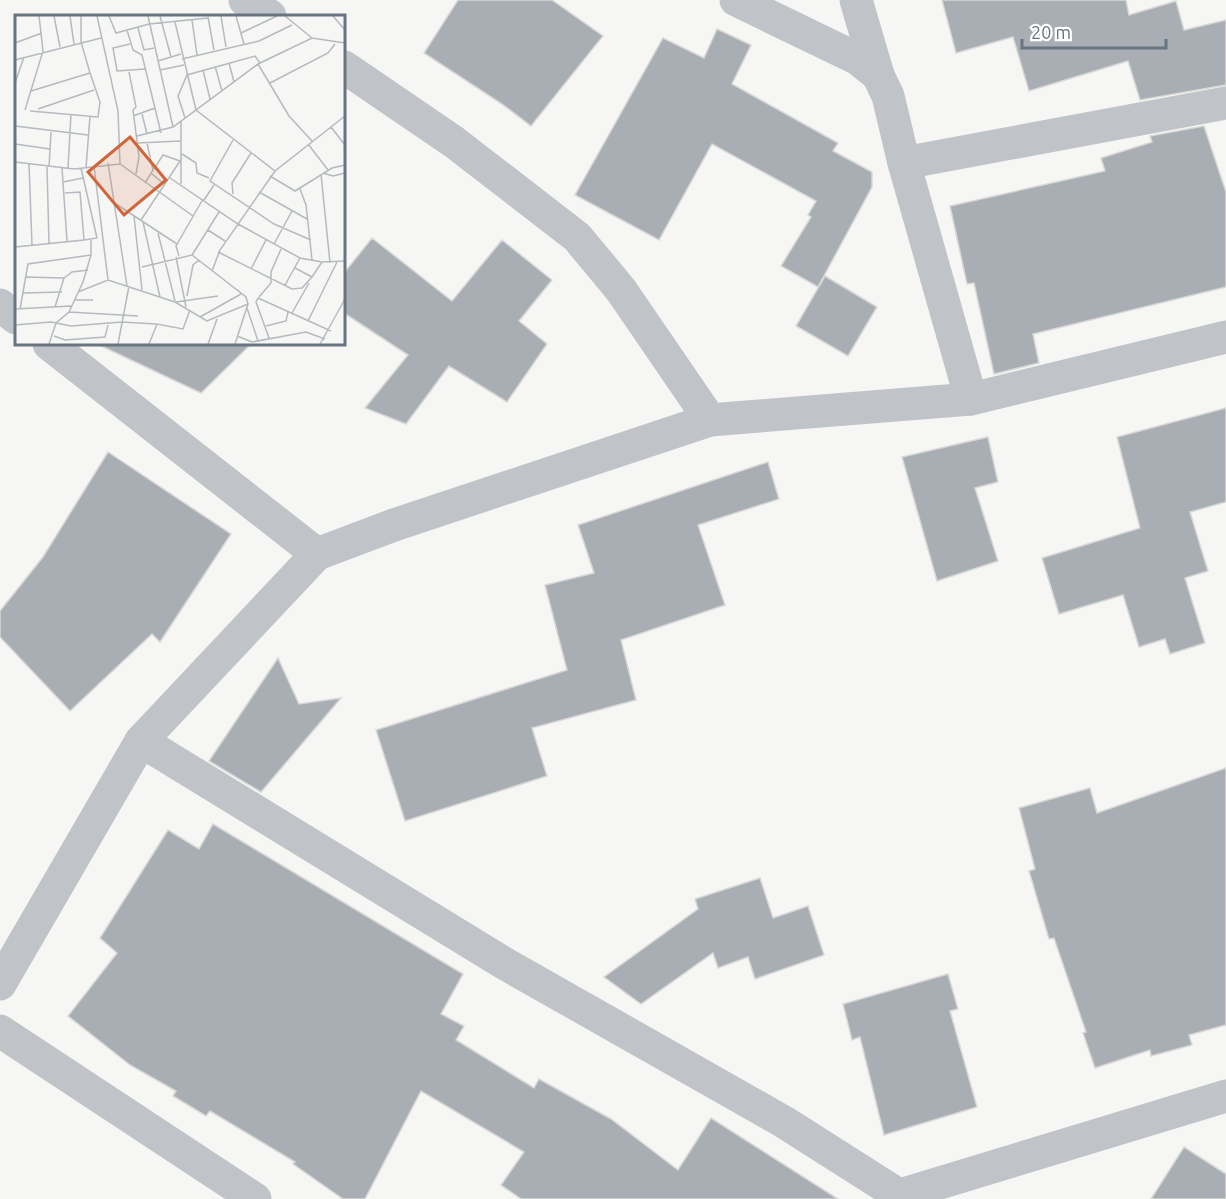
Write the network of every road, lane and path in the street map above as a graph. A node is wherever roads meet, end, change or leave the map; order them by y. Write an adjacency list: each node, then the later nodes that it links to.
1 (245, 0): 4 (street)
2 (736, 0): 6 (street)
3 (856, 0): 6 (street)
4 (268, 15)
5 (345, 68): 14 (street)
6 (878, 75): 8 (street)
7 (1226, 103): 8 (street)
8 (904, 163): 13 (street)
9 (0, 305): 10 (street)
10 (15, 317)
11 (1226, 337): 13 (street)
12 (50, 345): 15 (street)
13 (971, 399): 14 (street)
14 (710, 420): 15 (street)
15 (317, 554): 16 (street)
16 (141, 741): 17 (street); 20 (street)
17 (0, 984)
18 (0, 1031): 21 (street)
19 (1226, 1096): 20 (street)
20 (902, 1197)
21 (255, 1199)

